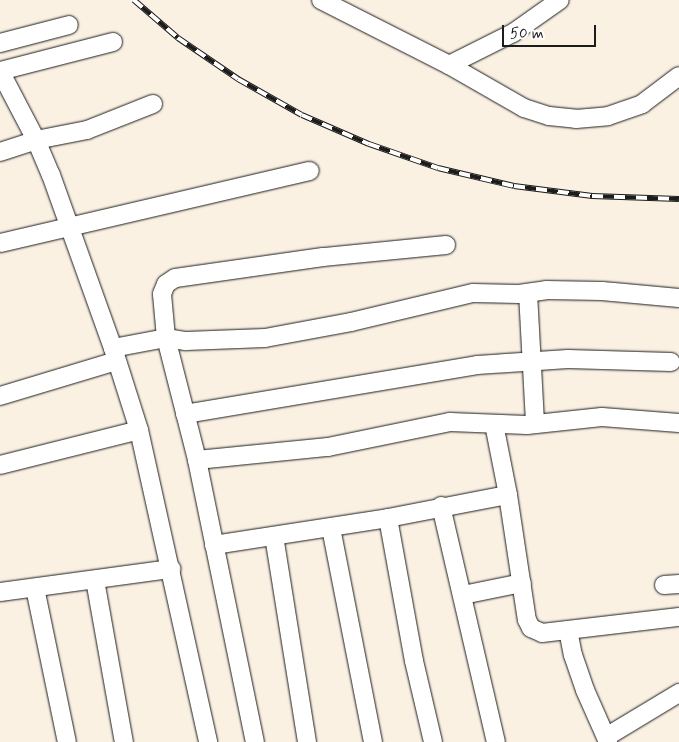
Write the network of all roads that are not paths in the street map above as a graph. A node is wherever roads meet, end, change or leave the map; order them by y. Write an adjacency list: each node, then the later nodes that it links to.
1 (321, 0): 6 (street)
2 (560, 0): 6 (street)
3 (68, 25): 5 (street)
4 (112, 42): 9 (street)
5 (0, 44)
6 (449, 66): 7 (street)
7 (679, 76)
8 (153, 104): 9 (street)
9 (36, 140): 10 (street); 12 (street)
10 (0, 152)
11 (310, 171): 12 (street)
12 (71, 227): 13 (street); 18 (street)
13 (0, 243)
14 (446, 245): 17 (street)
15 (528, 293): 16 (street); 17 (street); 19 (street)
16 (679, 298)
17 (166, 338): 18 (street); 22 (street)
18 (115, 354): 21 (street); 26 (street)
19 (532, 362): 20 (street); 22 (street); 25 (street)
20 (671, 362)
21 (0, 396)
22 (185, 414): 27 (street)
23 (679, 423): 25 (street)
24 (494, 424): 25 (street); 27 (street); 29 (street)
25 (535, 424)
26 (140, 430): 28 (street); 35 (street)
27 (197, 460): 34 (street)
28 (0, 465)
29 (508, 495): 30 (street); 37 (street)
30 (442, 506): 31 (street); 40 (street)
31 (388, 518): 32 (street); 51 (street)
32 (331, 528): 33 (street); 50 (street)
33 (274, 536): 34 (street); 49 (street)
34 (214, 545): 48 (street)
35 (172, 569): 36 (street); 47 (street)
36 (95, 580): 38 (street); 46 (street)
37 (522, 583): 40 (street); 42 (street)
38 (35, 588): 39 (street); 45 (street)
39 (0, 592)
40 (463, 595): 52 (street)
41 (679, 617): 42 (street)
42 (568, 630): 44 (street)
43 (679, 694): 44 (street)
44 (607, 740)
45 (67, 742)
46 (124, 742)
47 (208, 742)
48 (255, 742)
49 (307, 742)
50 (373, 742)
51 (433, 742)
52 (496, 742)

